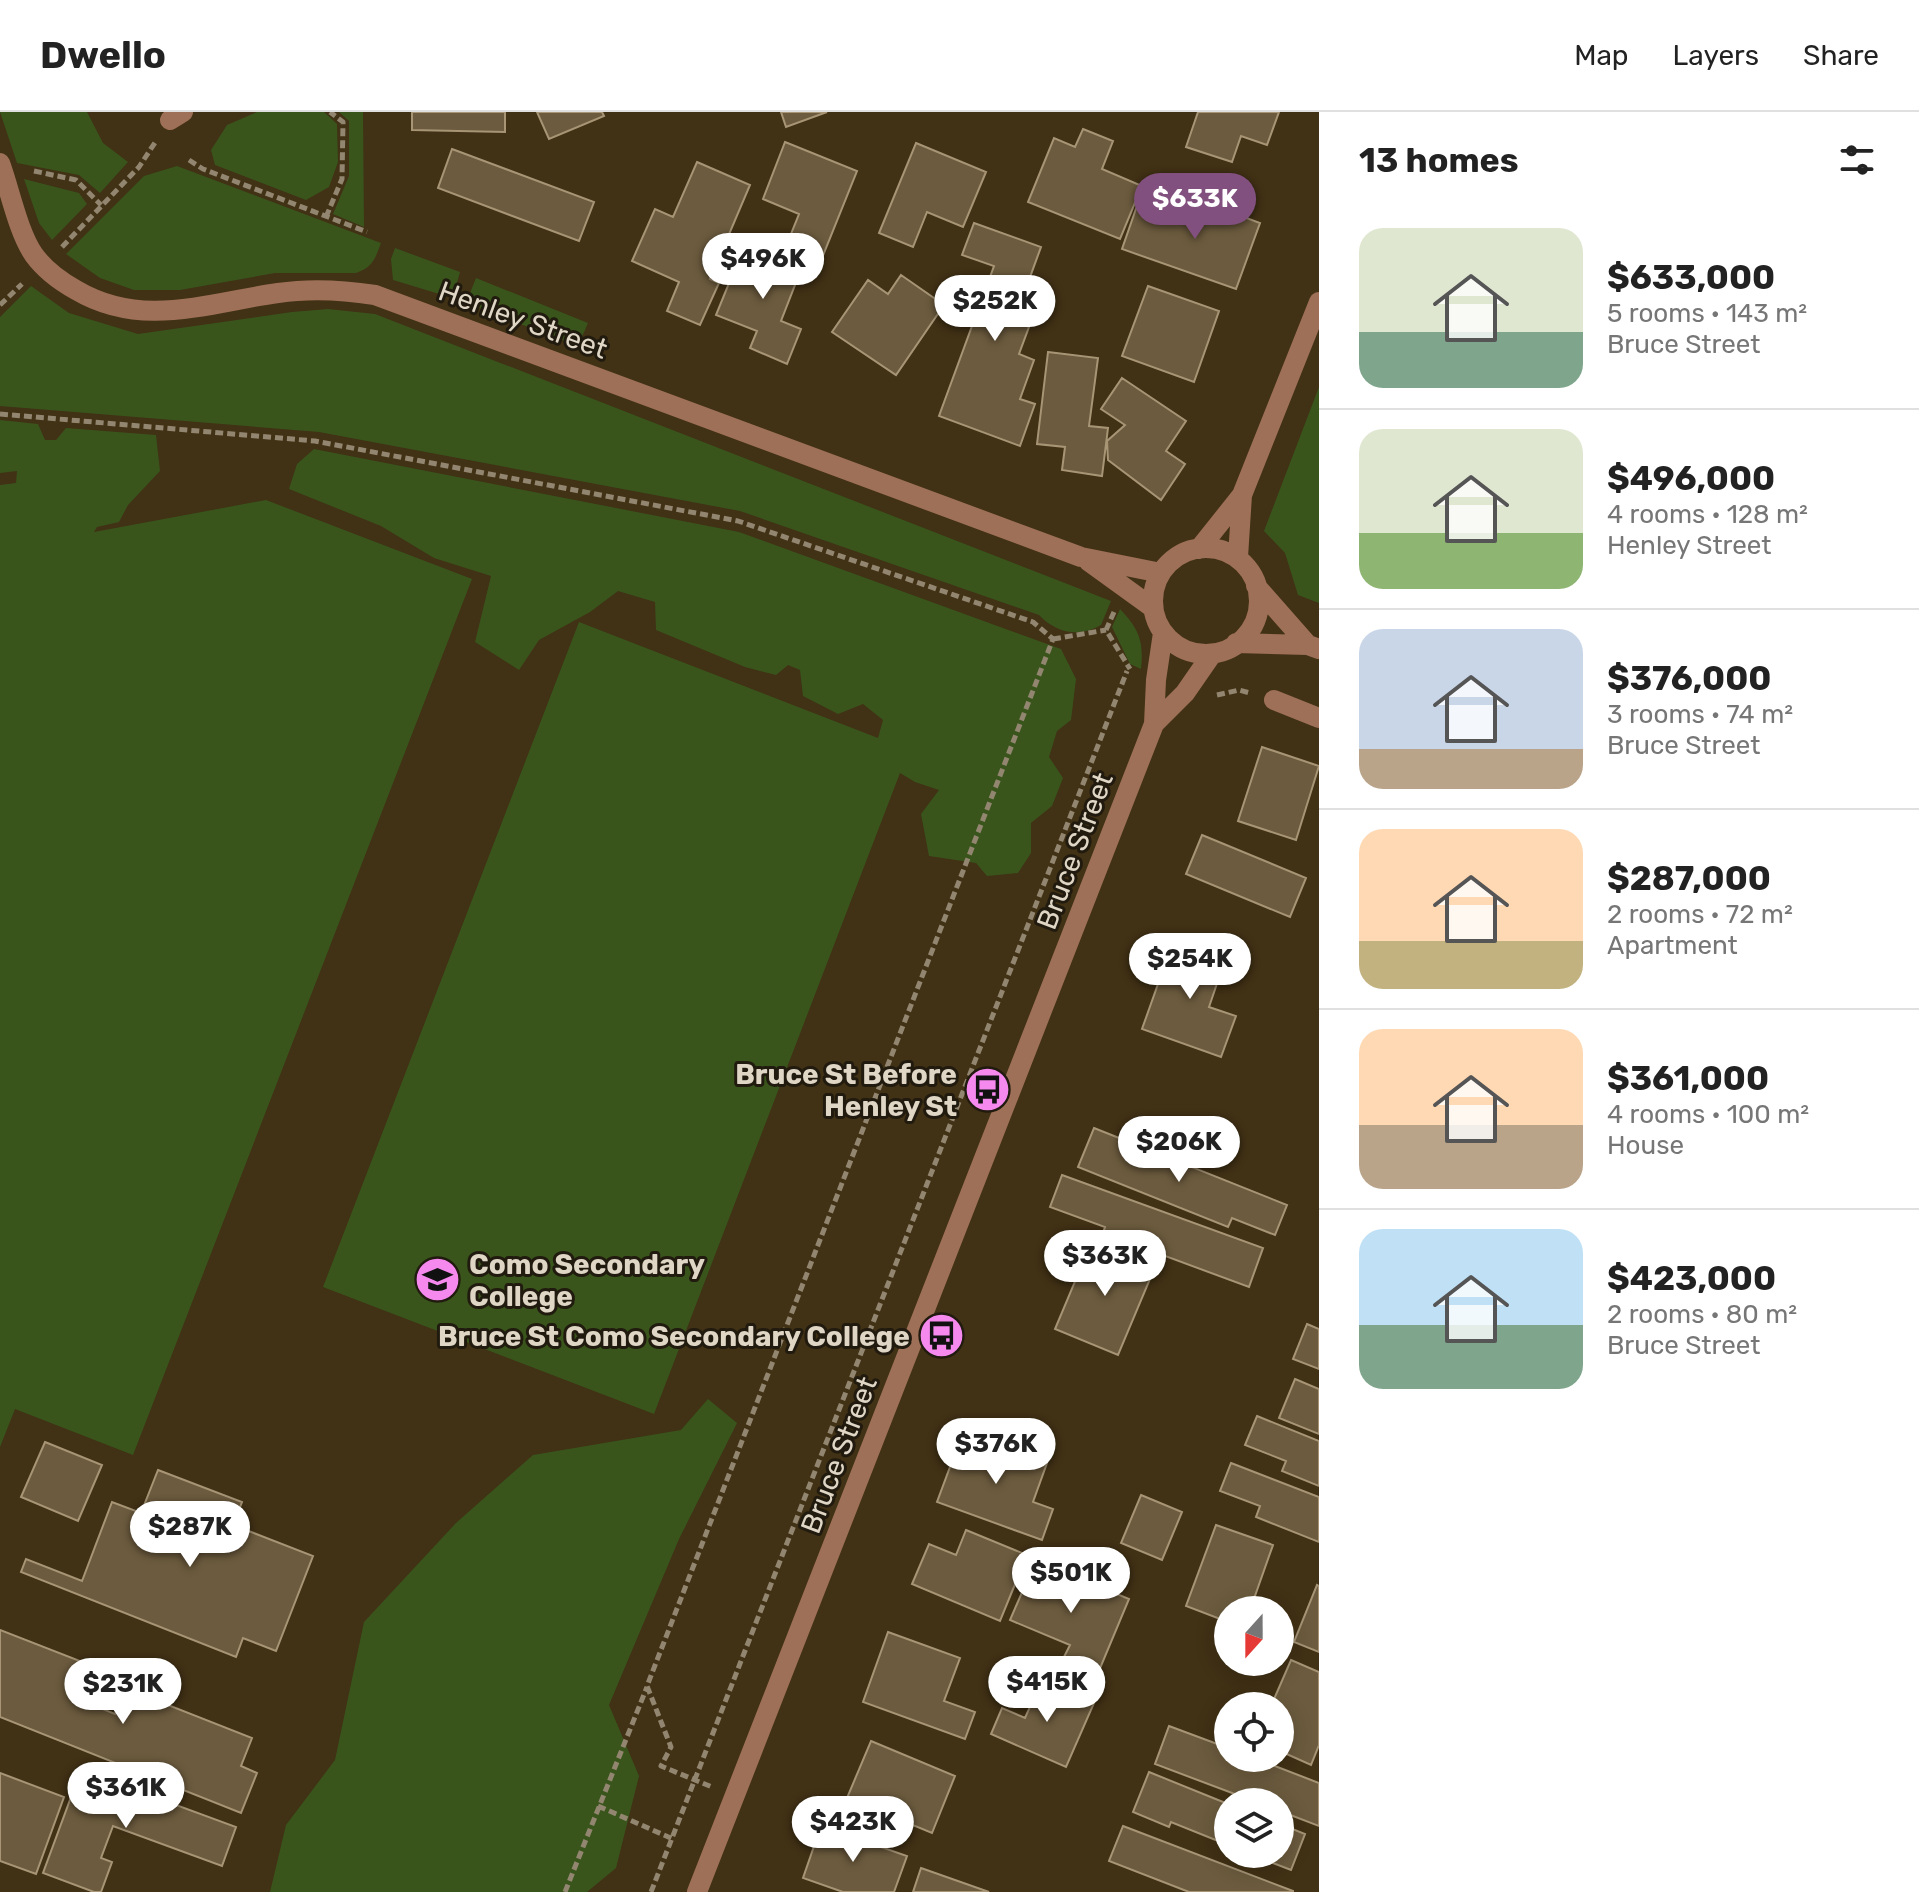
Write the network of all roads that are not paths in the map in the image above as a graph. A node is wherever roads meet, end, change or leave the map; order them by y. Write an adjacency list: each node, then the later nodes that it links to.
1 (0, 163): 5 (street, Henley Street)
2 (1319, 302): 3 (street)
3 (1242, 495): 4 (street); 6 (street)
4 (1199, 549): 6 (street); 7 (street)
5 (1081, 557): 7 (street, Henley Street); 9 (street, Henley Street)
6 (1238, 557): 8 (street)
7 (1161, 573): 9 (street)
8 (1256, 586): 11 (street); 12 (street)
9 (1153, 608): 10 (street)
10 (1163, 633): 13 (street); 16 (street, Bruce Street)
11 (1236, 643): 12 (street); 13 (street)
12 (1314, 647)
13 (1212, 654): 16 (street, Bruce Street)
14 (1274, 700): 15 (street)
15 (1319, 718)
16 (1154, 724): 17 (street, Bruce Street)
17 (697, 1892)

